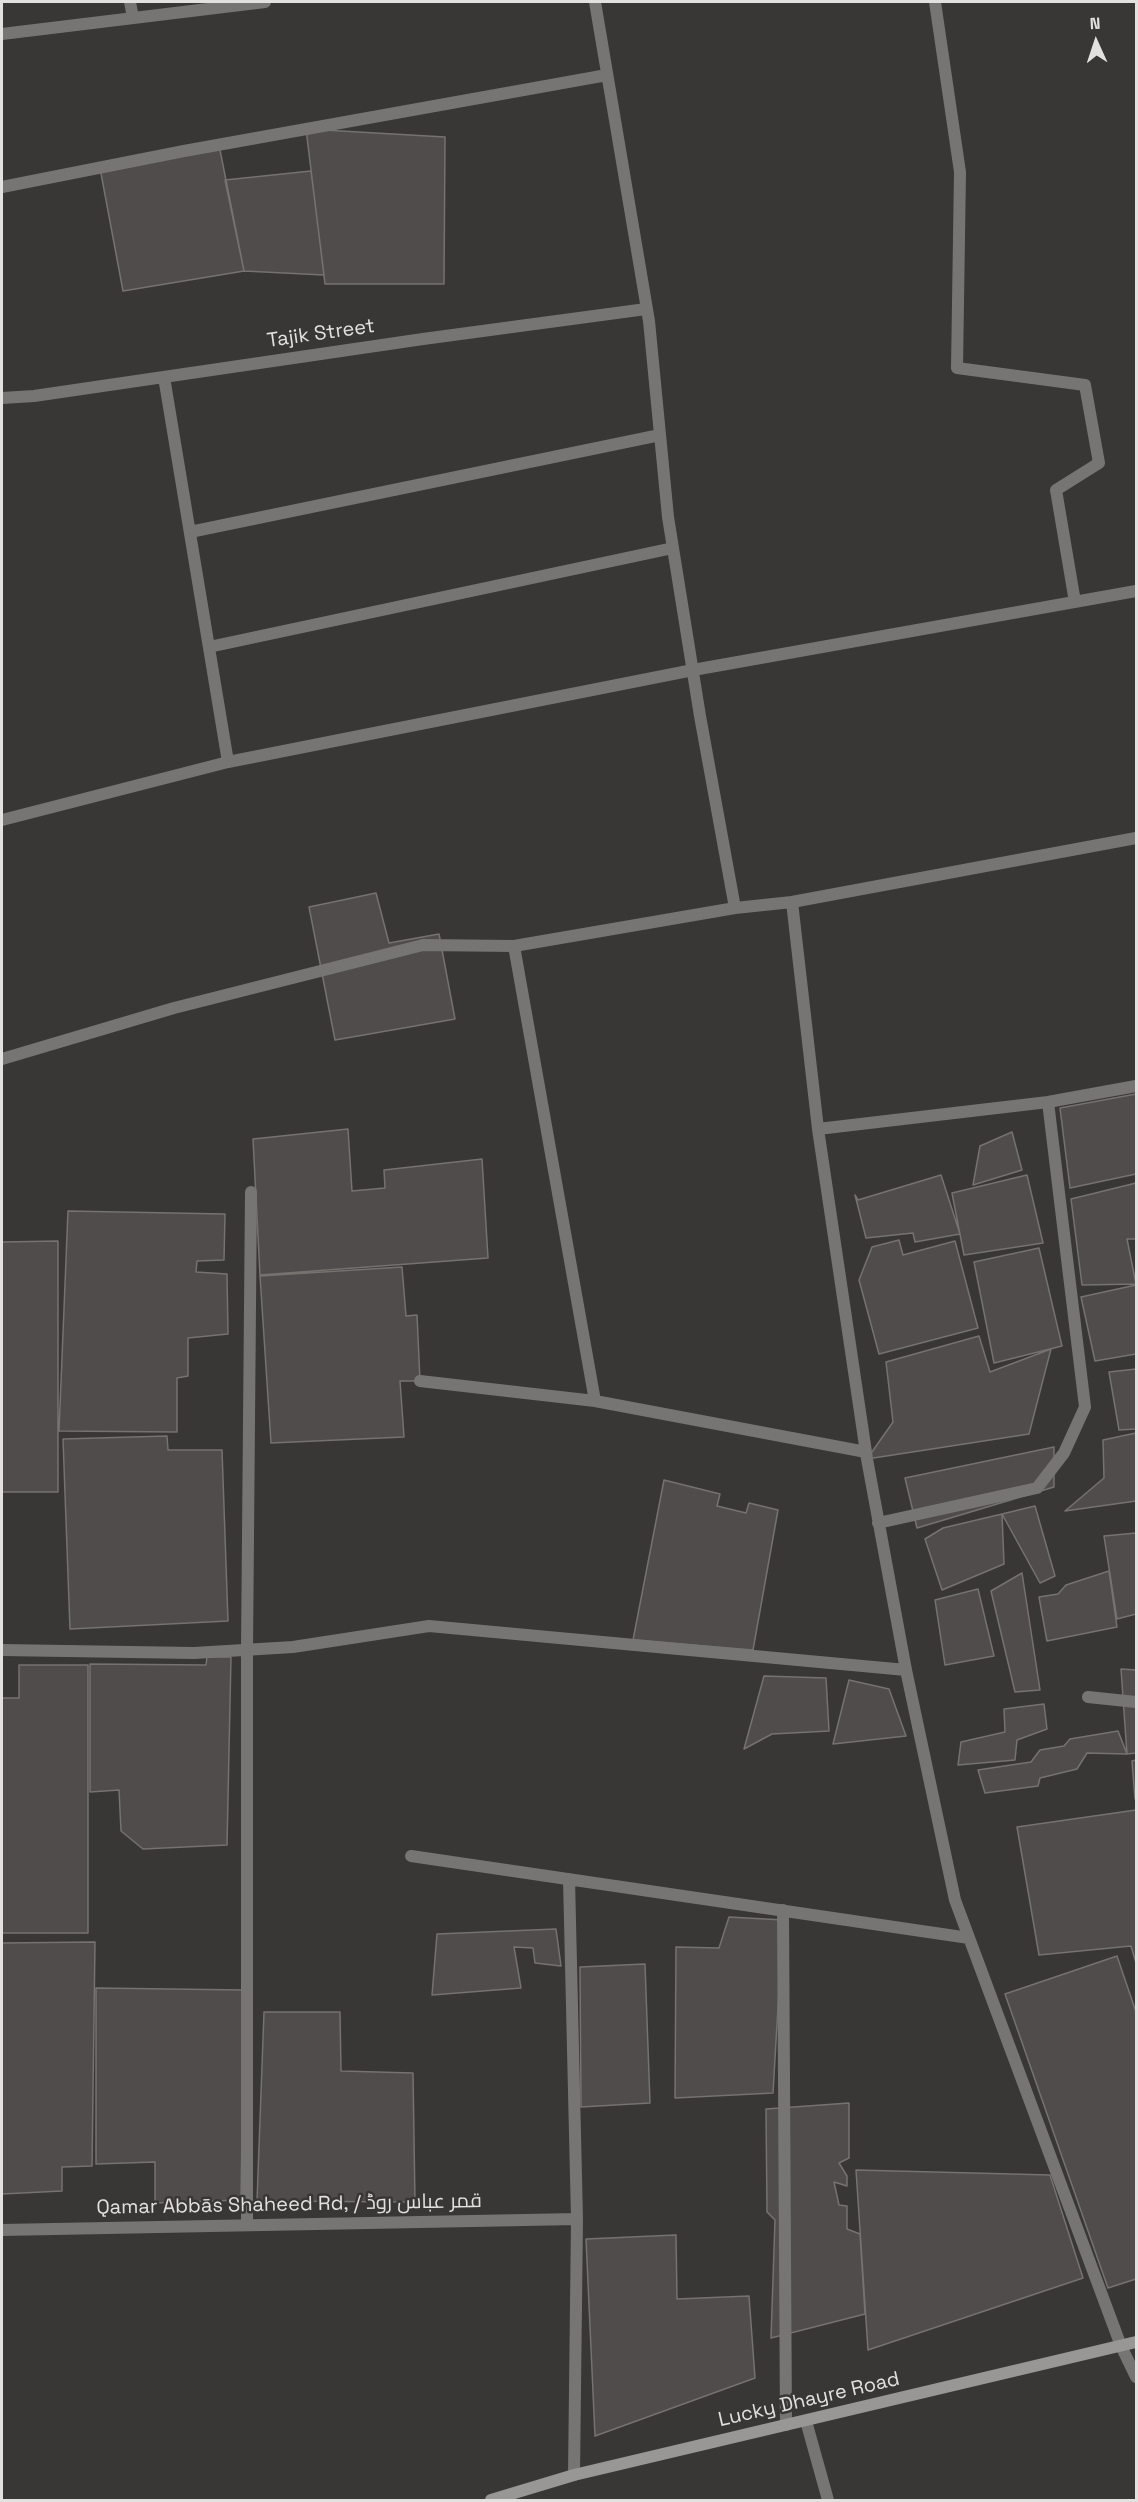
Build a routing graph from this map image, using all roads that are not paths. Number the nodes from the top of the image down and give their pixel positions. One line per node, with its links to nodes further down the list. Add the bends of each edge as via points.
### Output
1 (130, 2): 5 (street)
2 (265, 2): 5 (street)
3 (595, 2): 7 (street)
4 (935, 2): 16 (street, via 960,172 957,368 1085,385 1099,463 1056,490)
5 (133, 18): 6 (street)
6 (2, 34)
7 (607, 75): 8 (street); 9 (street)
8 (2, 187)
9 (646, 309): 10 (street, Tajik Street); 12 (street)
10 (164, 377): 11 (street, Tajik Street); 13 (street)
11 (2, 398)
12 (660, 435): 13 (street); 14 (street)
13 (190, 532): 17 (street)
14 (673, 548): 17 (street); 18 (street)
15 (1137, 591): 16 (street)
16 (1075, 602): 18 (street)
17 (209, 647): 19 (street)
18 (693, 670): 19 (street); 23 (street)
19 (228, 762): 20 (street)
20 (2, 820)
21 (1137, 838): 22 (street)
22 (792, 902): 23 (street); 28 (street)
23 (735, 908): 24 (street)
24 (514, 945): 25 (street, via 423,945 174,1008); 31 (street)
25 (2, 1059)
26 (1137, 1086): 27 (street)
27 (1048, 1102): 28 (street); 33 (street, via 1085,1407 1064,1453 1037,1488)
28 (818, 1129): 32 (street)
29 (251, 1191): 35 (street)
30 (420, 1381): 31 (street)
31 (595, 1401): 32 (street)
32 (866, 1452): 33 (street)
33 (878, 1523): 36 (street)
34 (2, 1650): 35 (street)
35 (247, 1650): 36 (street, via 293,1647 429,1626); 44 (street)
36 (906, 1670): 42 (street, via 955,1900)
37 (1088, 1697): 38 (street)
38 (1137, 1702)
39 (411, 1856): 40 (street)
40 (569, 1879): 41 (street); 43 (street)
41 (783, 1910): 42 (street); 50 (street)
42 (969, 1938): 47 (street)
43 (577, 2219): 44 (street, Qamar Abbās Shaheed Rd, / قمر عباس روڈ); 51 (street)
44 (248, 2225): 45 (street, Qamar Abbās Shaheed Rd, / قمر عباس روڈ)
45 (2, 2230)
46 (1137, 2342): 47 (main road, Lucky Dhayre Road)
47 (1121, 2346): 48 (street); 49 (main road, Lucky Dhayre Road)
48 (1137, 2377)
49 (806, 2421): 50 (main road, Lucky Dhayre Road); 53 (street)
50 (786, 2426): 51 (main road, Lucky Dhayre Road)
51 (574, 2475): 52 (main road, Lucky Dhayre Road)
52 (491, 2500)
53 (828, 2500)

